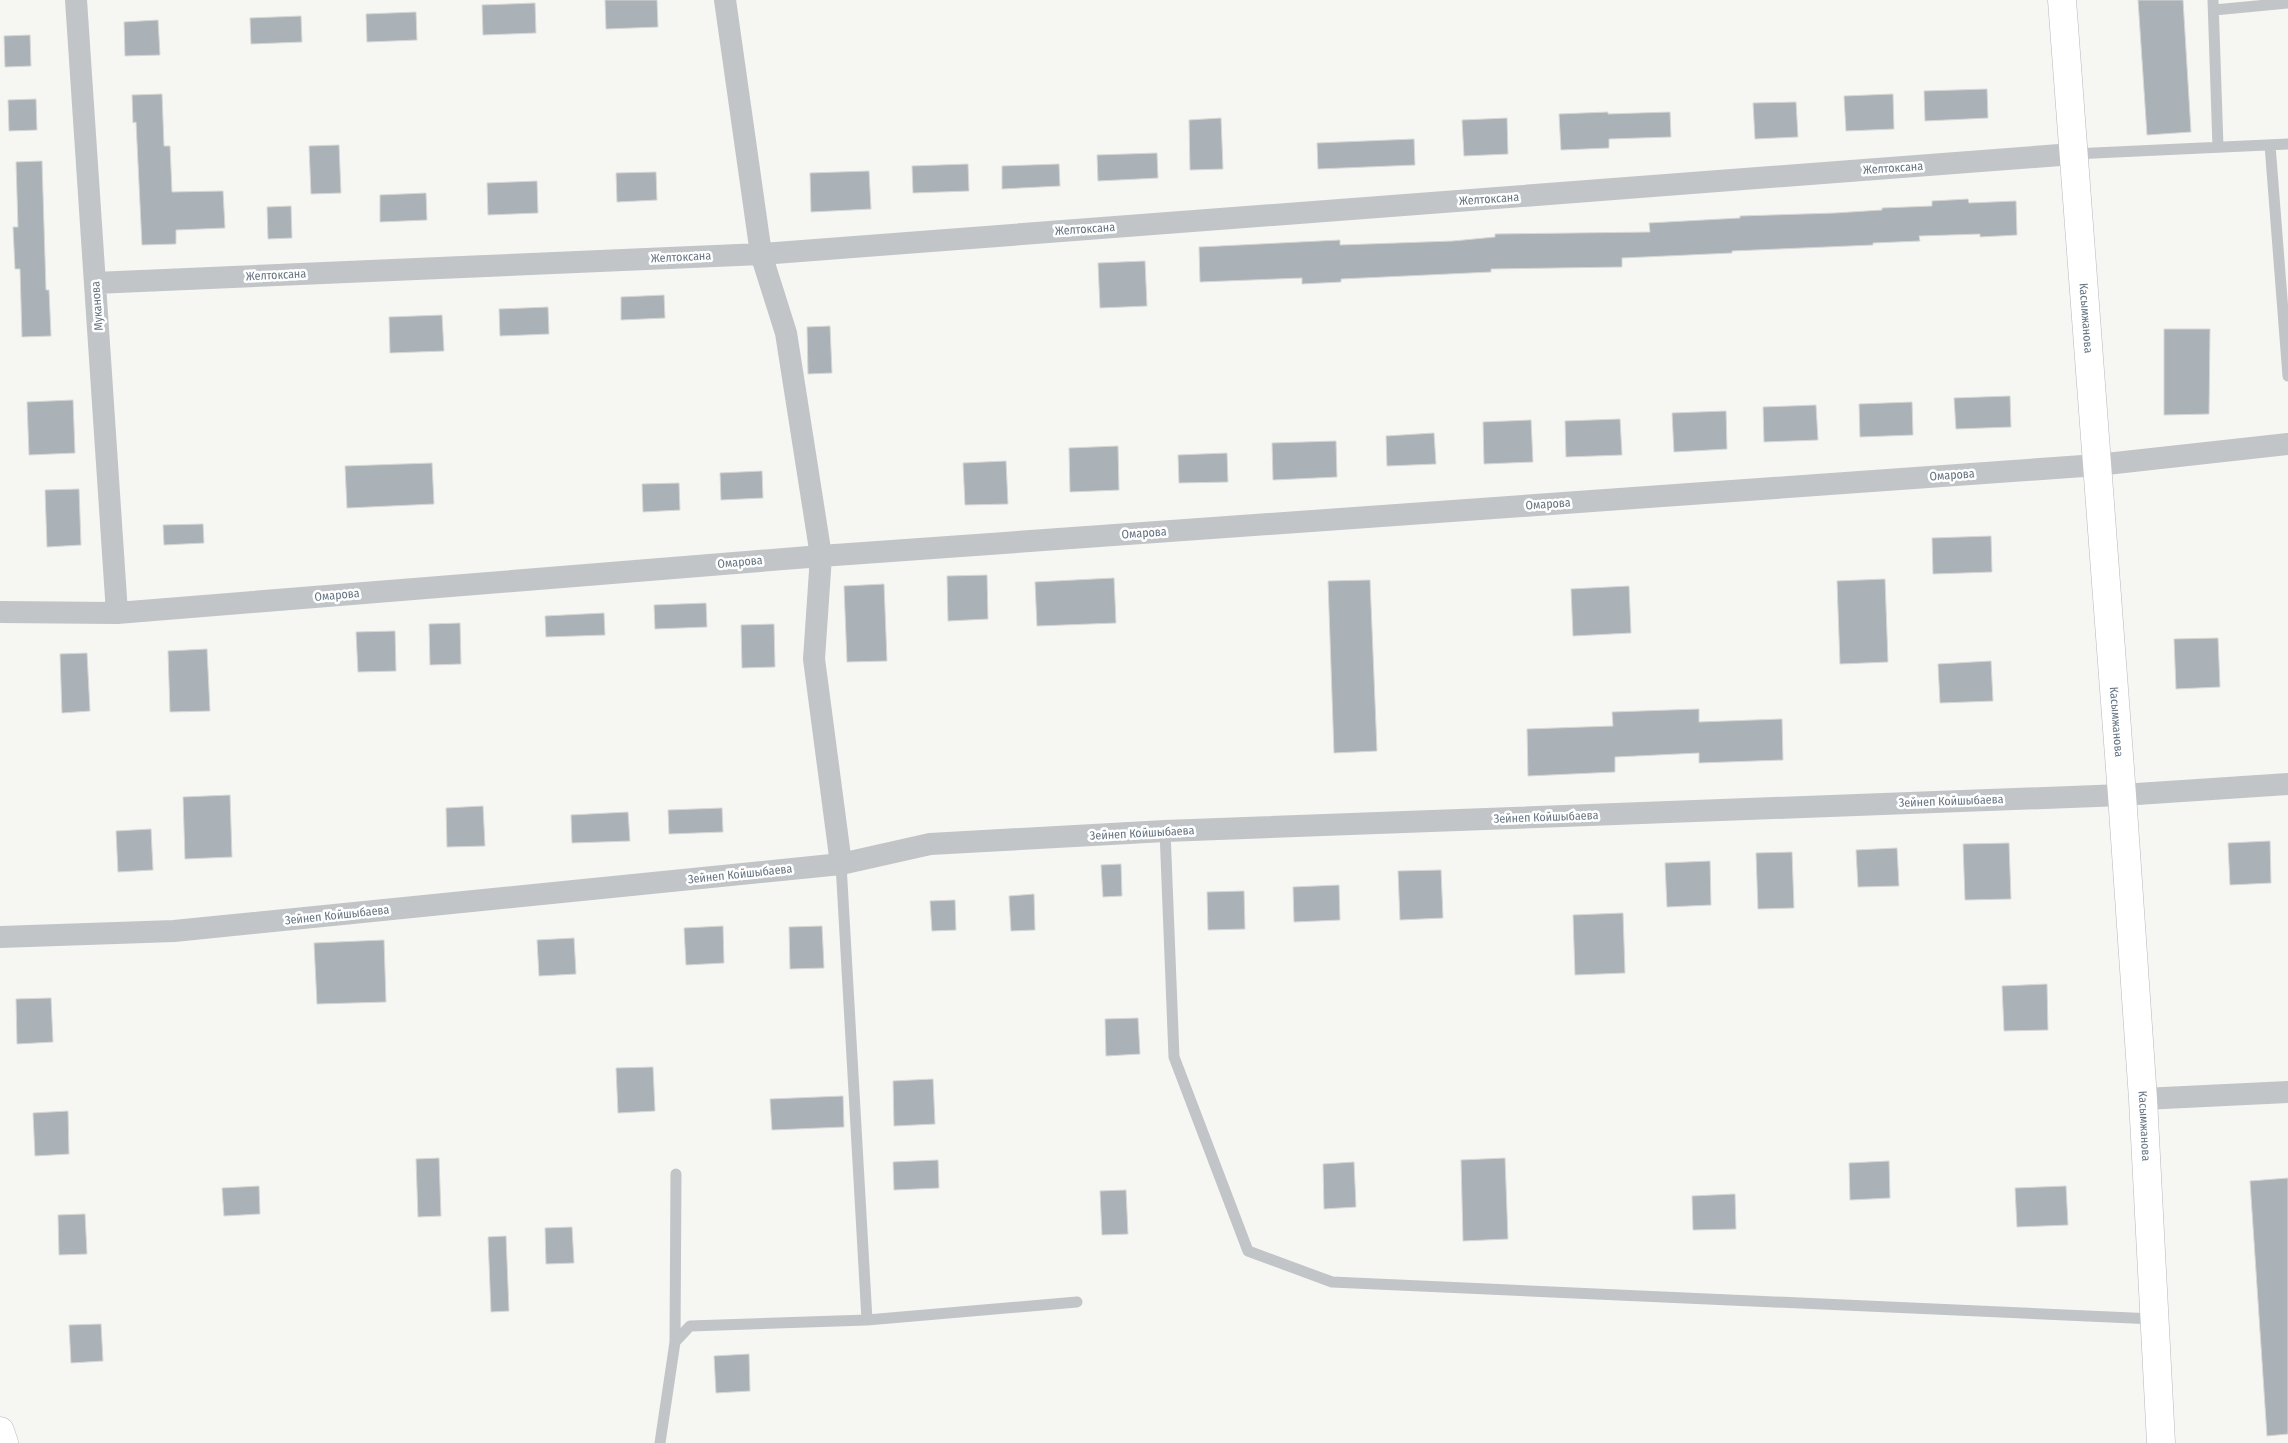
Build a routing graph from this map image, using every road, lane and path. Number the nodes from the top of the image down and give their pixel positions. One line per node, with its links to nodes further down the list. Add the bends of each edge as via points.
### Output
1 (76, 0): 11 (street, Муканова)
2 (725, 0): 10 (street)
3 (2062, 0): 9 (street, Касымжанова)
4 (2288, 3): 5 (lane)
5 (2213, 5): 8 (lane)
6 (2288, 144): 7 (lane)
7 (2270, 145): 8 (lane); 12 (lane)
8 (2218, 147): 9 (lane)
9 (2073, 154): 10 (street, Желтоксана); 14 (street, Касымжанова)
10 (761, 254): 11 (street, Желтоксана); 15 (street, via 786,333)
11 (95, 283): 17 (street, Муканова)
12 (2288, 376)
13 (2288, 444): 14 (street, Омарова)
14 (2097, 465): 15 (street, Омарова); 19 (street, Касымжанова)
15 (821, 556): 17 (street, Омарова); 21 (street, via 814,660)
16 (0, 612): 17 (street, Омарова)
17 (117, 613)
18 (2288, 784): 19 (street, Зейнеп Койшыбаева)
19 (2122, 795): 20 (street, Зейнеп Койшыбаева); 24 (street, Касымжанова)
20 (1165, 831): 21 (street, Зейнеп Койшыбаева, via 930,844); 27 (lane, via 1174,1057 1248,1251 1332,1282)
21 (841, 864): 22 (street, Зейнеп Койшыбаева, via 174,931); 28 (lane)
22 (0, 937)
23 (2288, 1092): 24 (street)
24 (2143, 1099): 27 (street, Касымжанова)
25 (676, 1174): 29 (lane)
26 (1077, 1302): 28 (lane)
27 (2154, 1319): 33 (street, Касымжанова)
28 (867, 1320): 29 (lane, via 690,1326)
29 (675, 1342): 32 (lane)
30 (0, 1432): 31 (street)
31 (4, 1443)
32 (660, 1443)
33 (2161, 1443)

